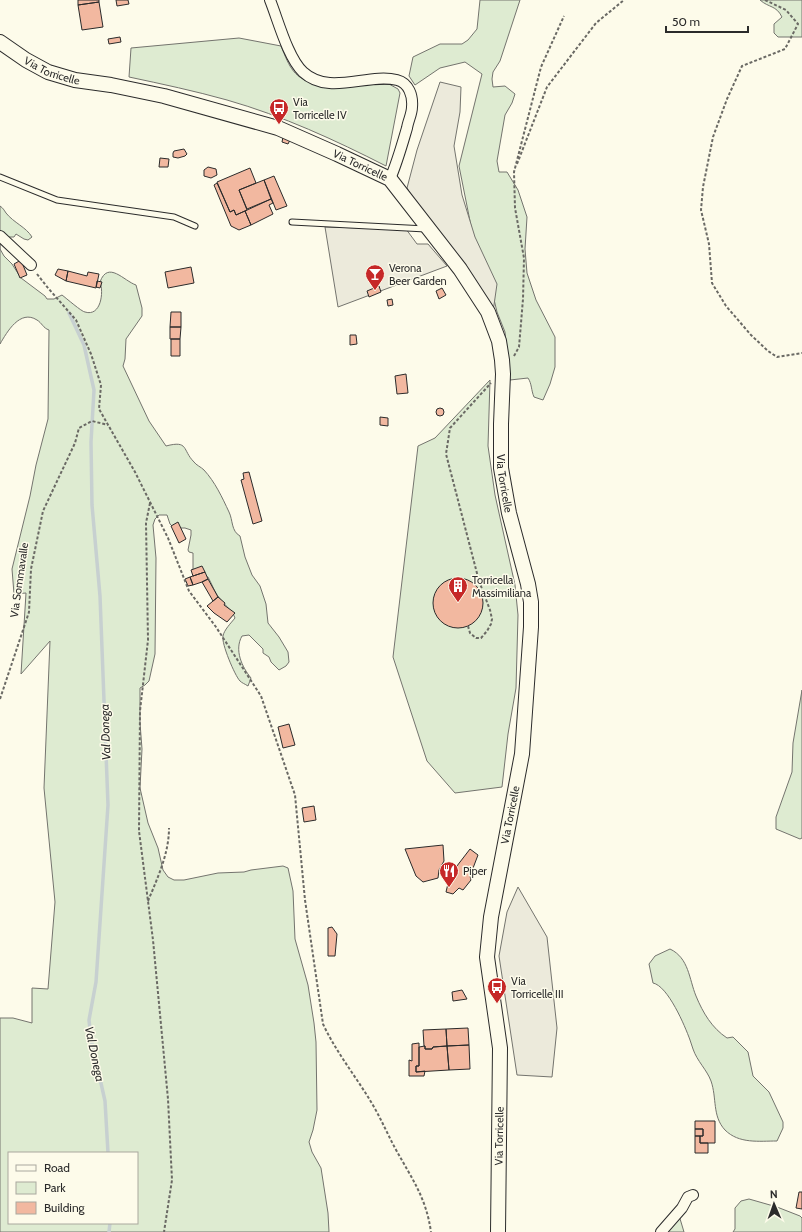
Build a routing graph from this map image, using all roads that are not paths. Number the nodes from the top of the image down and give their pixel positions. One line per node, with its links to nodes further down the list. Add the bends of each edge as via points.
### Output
1 (270, 0): 4 (street, via 288,49 302,71 311,78 322,82 346,83 398,80 405,84 411,93 412,108)
2 (0, 42): 4 (street, Via Torricelle, via 48,72 75,80 164,96 278,128)
3 (0, 177): 6 (lane, via 57,200 174,217)
4 (390, 180): 7 (street, Via Torricelle)
5 (292, 222): 7 (lane)
6 (195, 226)
7 (428, 229): 11 (street, Via Torricelle, via 488,312 499,341 503,374 501,468 509,513 531,602 532,627 522,754 491,917 487,957 500,1048)
8 (0, 236): 9 (street)
9 (31, 264)
10 (693, 1195): 12 (street, via 688,1197)
11 (498, 1232)
12 (661, 1232)

